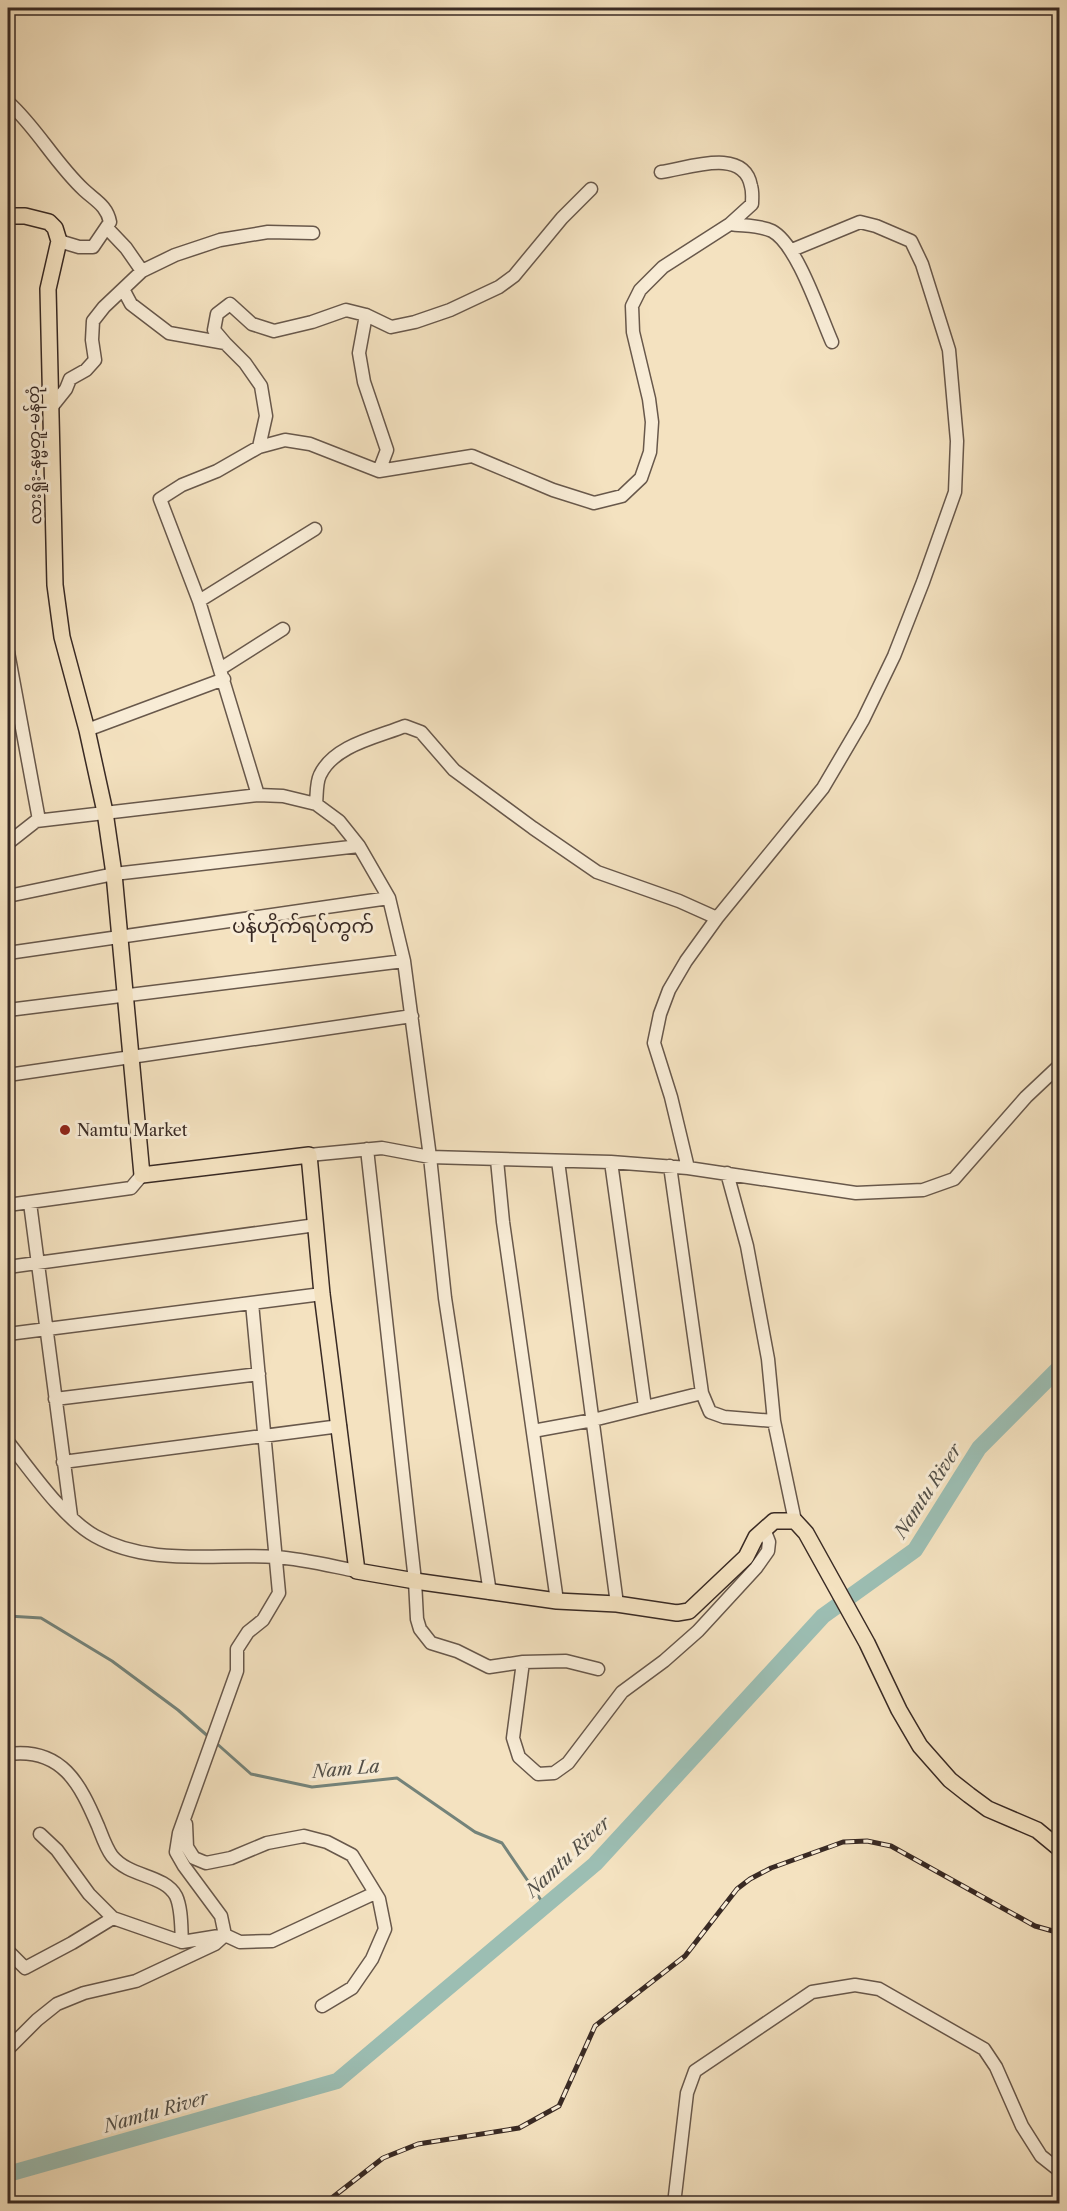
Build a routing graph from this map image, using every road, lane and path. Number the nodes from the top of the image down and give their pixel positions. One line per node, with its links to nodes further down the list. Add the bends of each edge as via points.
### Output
1 (8, 102): 6 (street, via 64,169 108,210)
2 (660, 172): 5 (street, via 702,164 731,163 742,168 752,184 752,204)
3 (591, 189): 12 (street, via 514,276 499,287 415,322 391,327)
4 (8, 216): 8 (main road, via 49,222)
5 (730, 224): 9 (street, via 775,232); 17 (street, via 663,267 640,290 632,306 633,332 652,422 650,452 641,478 622,496 594,503 472,456)
6 (107, 228): 8 (street, via 93,247); 10 (street)
7 (313, 233): 10 (street, via 268,232 220,240 175,255)
8 (59, 241): 15 (main road, လားရှိုး-နမ္မတူ-မန်တုံ, via 48,289)
9 (792, 250): 13 (street); 33 (street, via 860,222 911,241 949,350 957,441 956,492 894,656 863,720 823,788)
10 (142, 272): 11 (street)
11 (123, 289): 14 (street, via 131,304 169,333); 15 (street, via 93,321 95,360 70,380)
12 (366, 315): 14 (street, via 346,310 274,331 252,324 230,304 217,314 214,330); 17 (street, via 359,353 364,382 387,450)
13 (832, 342)
14 (225, 343): 16 (street, via 261,386 266,416)
15 (50, 409): 23 (main road, လားရှိုး-နမ္မတူ-မန်တုံ, via 56,585 62,637)
16 (259, 447): 17 (street, via 285,440 310,444); 19 (street, via 160,499)
17 (379, 471)
18 (315, 529): 19 (street)
19 (199, 601): 22 (street)
20 (283, 629): 22 (street)
21 (8, 652): 27 (street)
22 (222, 674): 23 (street); 24 (street)
23 (87, 730): 26 (main road, လားရှိုး-နမ္မတူ-မန်တုံ)
24 (258, 795): 25 (street); 26 (street)
25 (316, 804): 29 (street, via 339,821); 33 (street, via 319,776 329,762 345,750 405,726 421,732 454,770 597,872)
26 (105, 812): 27 (street); 30 (main road, လားရှိုး-နမ္မတူ-မန်တုံ)
27 (39, 820): 28 (street)
28 (8, 843)
29 (359, 846): 30 (street); 32 (street)
30 (114, 874): 31 (street); 34 (main road, လားရှိုး-နမ္မတူ-မန်တုံ)
31 (8, 896)
32 (388, 898): 34 (street); 36 (street)
33 (717, 918): 50 (street, via 669,990 654,1043)
34 (119, 937): 35 (street); 37 (main road, လားရှိုး-နမ္မတူ-မန်တုံ)
35 (8, 953)
36 (404, 961): 37 (street); 39 (street)
37 (126, 996): 38 (street); 40 (main road, လားရှိုး-နမ္မတူ-မန်တုံ)
38 (8, 1010)
39 (412, 1016): 40 (street); 45 (street)
40 (132, 1057): 42 (street); 52 (main road, လားရှိုး-နမ္မတူ-မန်တုံ)
41 (1059, 1065): 51 (street, via 954,1179 923,1190 856,1193)
42 (8, 1075)
43 (367, 1149): 44 (street); 45 (street); 78 (street)
44 (309, 1155): 52 (main road); 55 (main road)
45 (430, 1157): 46 (street); 79 (street, via 445,1298)
46 (497, 1160): 47 (street); 69 (street)
47 (558, 1161): 48 (street); 66 (street)
48 (611, 1162): 49 (street); 65 (street)
49 (670, 1166): 50 (street); 63 (street)
50 (688, 1167): 51 (street)
51 (727, 1173): 67 (street, via 747,1246 768,1359)
52 (142, 1174): 53 (street, via 131,1188)
53 (30, 1203): 54 (street); 56 (street)
54 (8, 1205)
55 (316, 1226): 56 (street); 58 (main road)
56 (38, 1263): 57 (street); 60 (street)
57 (8, 1267)
58 (322, 1294): 59 (street); 68 (main road)
59 (252, 1303): 60 (street); 62 (street)
60 (46, 1329): 61 (street); 64 (street)
61 (8, 1334)
62 (259, 1374): 64 (street); 70 (street)
63 (702, 1393): 65 (street); 67 (street, via 710,1412 724,1417)
64 (55, 1398): 72 (street)
65 (645, 1407): 66 (street)
66 (593, 1420): 69 (street); 81 (street)
67 (774, 1421): 74 (street)
68 (340, 1426): 70 (street); 77 (main road)
69 (533, 1431): 80 (street)
70 (265, 1436): 72 (street); 76 (street)
71 (8, 1442): 73 (street)
72 (63, 1462): 73 (street)
73 (71, 1516): 76 (street, via 93,1535 118,1548 192,1557)
74 (795, 1521): 75 (main road, via 774,1521); 87 (main road, via 806,1533 920,1746 950,1780 988,1809 1037,1830)
75 (764, 1529): 81 (main road, via 746,1557 689,1611 677,1613); 82 (street, via 768,1551 756,1568 698,1631 622,1692 568,1763 554,1773 538,1774 519,1757 513,1738)
76 (276, 1557): 77 (street); 85 (street, via 279,1593 263,1620 248,1632 237,1649 237,1671)
77 (357, 1571): 78 (main road)
78 (415, 1581): 79 (main road); 82 (street, via 417,1619 431,1642 489,1667)
79 (490, 1593): 80 (main road)
80 (557, 1601): 81 (main road)
81 (617, 1604)
82 (523, 1662): 83 (street, via 566,1662)
83 (598, 1670)
84 (8, 1754): 91 (street, via 46,1758 63,1766 83,1792 110,1854 126,1869 169,1887 177,1898)
85 (185, 1816): 88 (street, via 187,1847 194,1858 206,1863 231,1858 267,1843 304,1836 327,1842 352,1856); 90 (street, via 176,1852 221,1916)
86 (40, 1834): 89 (street)
87 (1059, 1849)
88 (375, 1893): 90 (street, via 272,1941 240,1942); 93 (street, via 385,1929 372,1959 352,1988)
89 (113, 1918): 91 (street); 92 (street, via 25,1968)
90 (225, 1935): 91 (street); 94 (street, via 215,1944 136,1981 84,1993 57,2004)
91 (182, 1942)
92 (8, 1951)
93 (322, 2006)
94 (8, 2049)
95 (1059, 2171): 96 (street, via 1041,2156 1022,2126 984,2049 879,1989 855,1985 812,1992 695,2070 687,2092)
96 (674, 2204)

